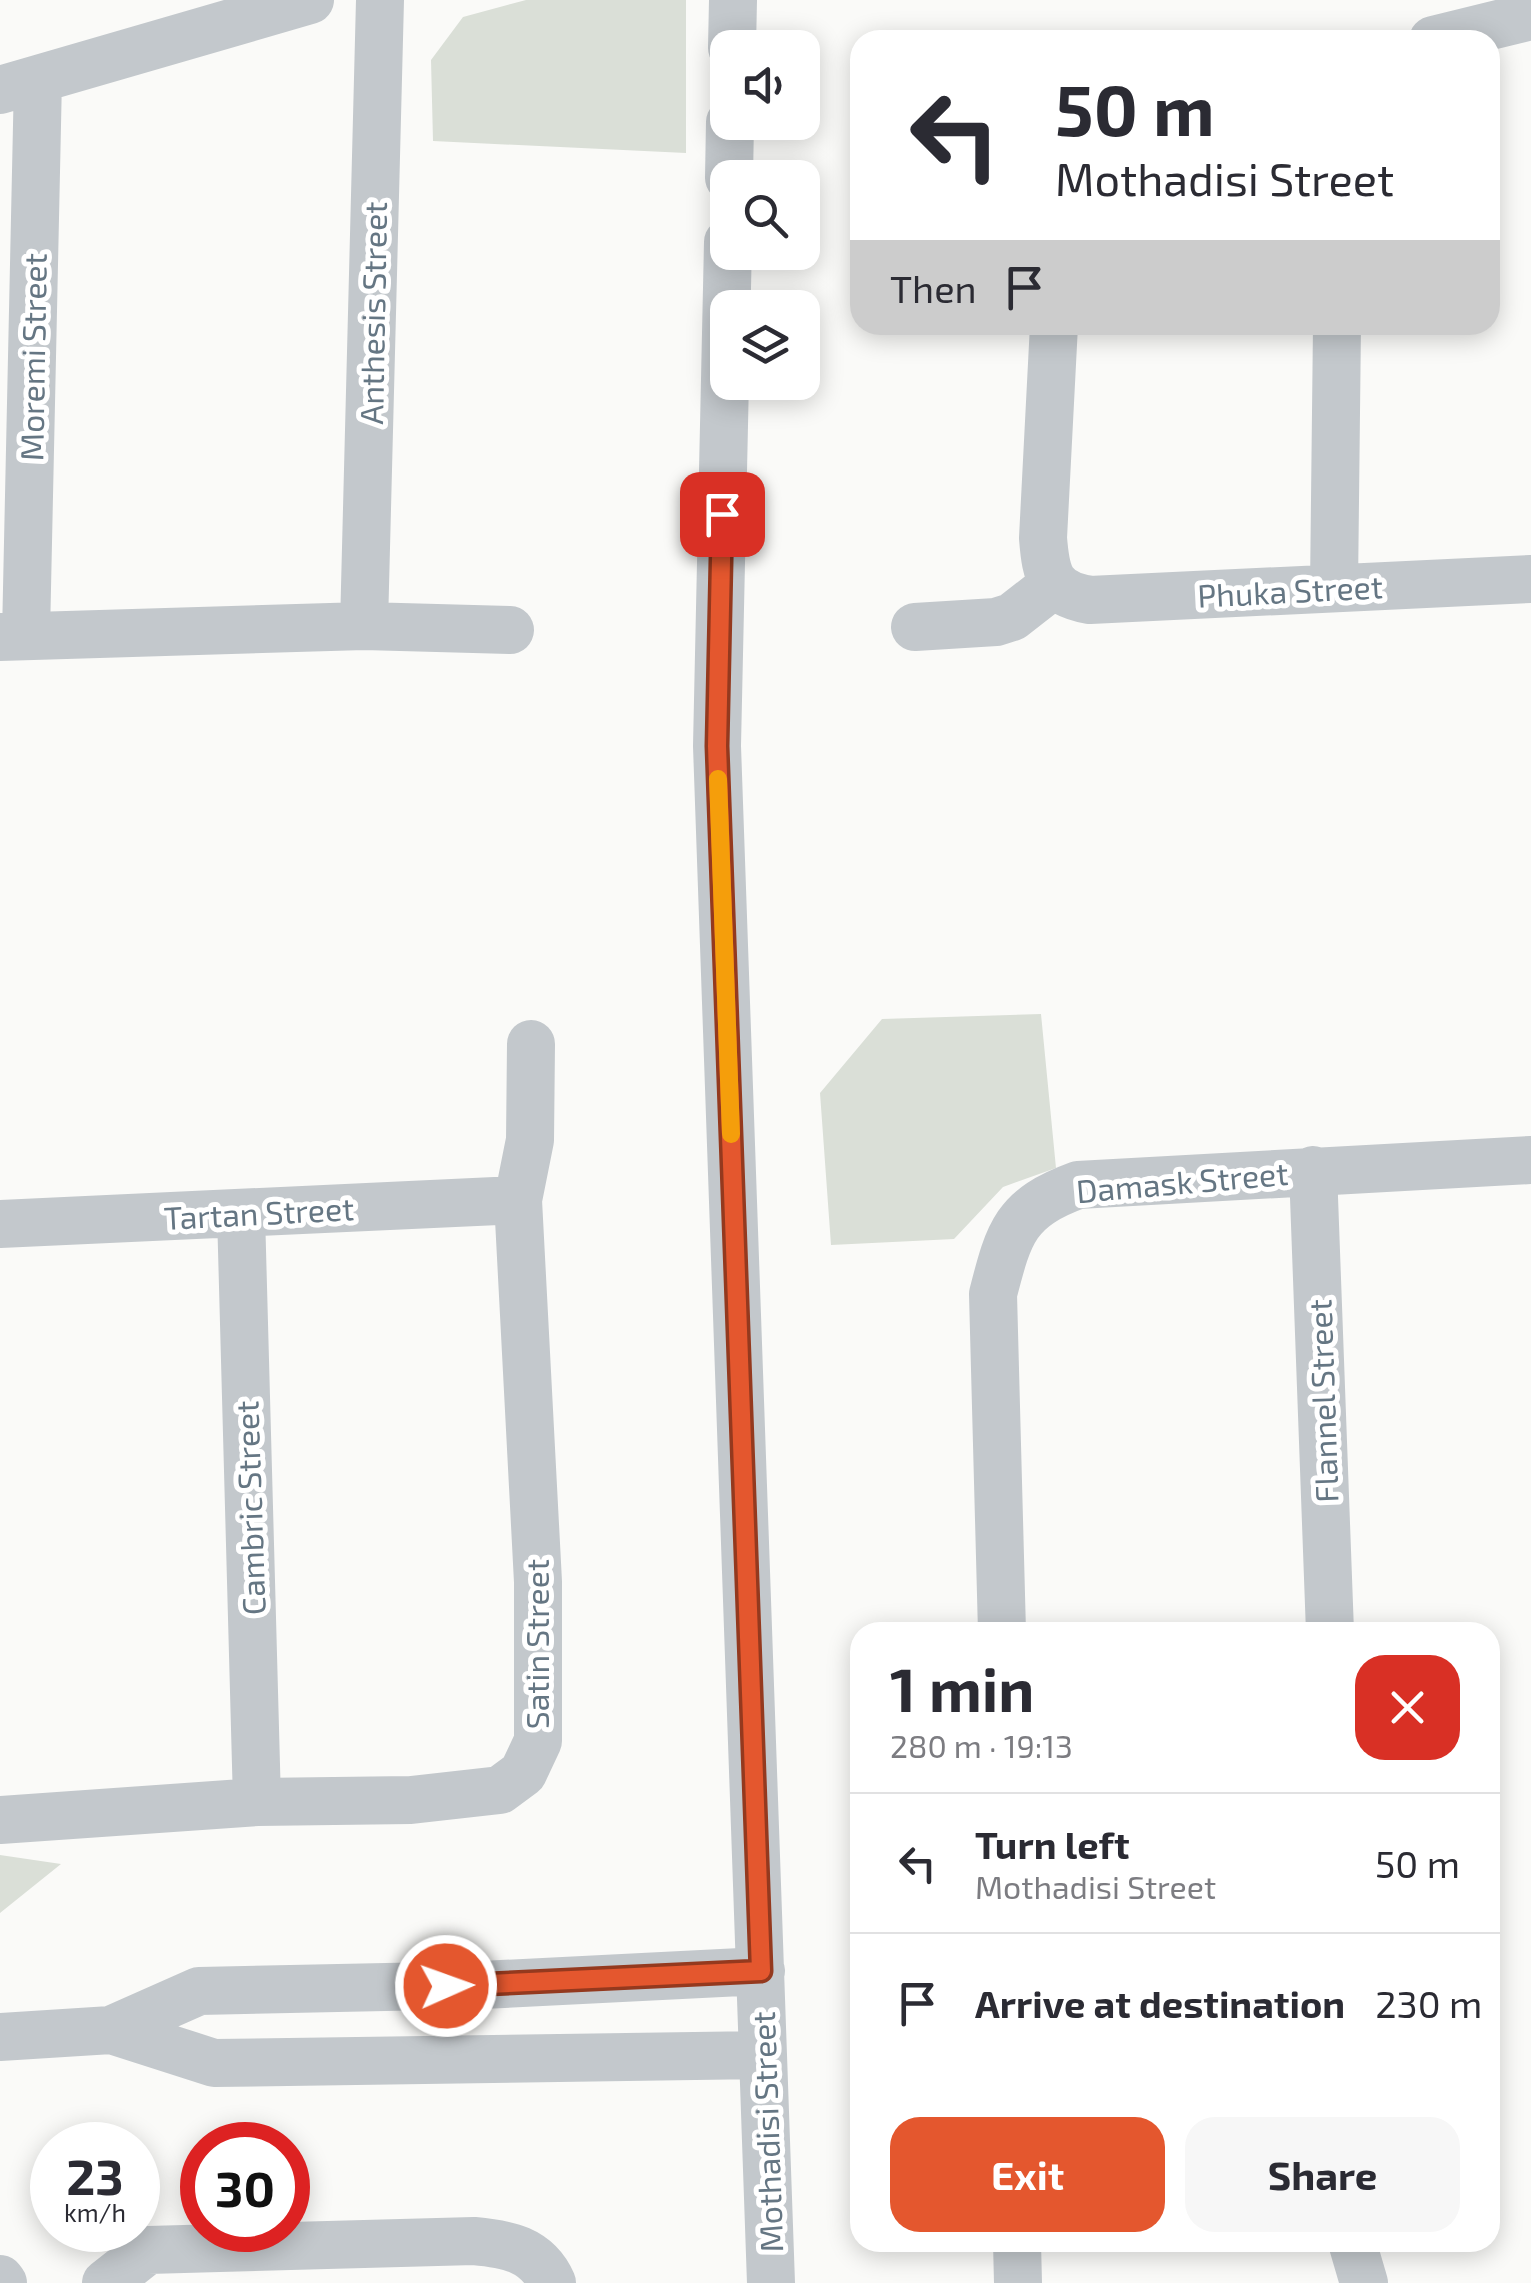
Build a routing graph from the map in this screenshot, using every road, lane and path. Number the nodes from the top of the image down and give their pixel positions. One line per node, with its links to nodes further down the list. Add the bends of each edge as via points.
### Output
1 (310, 0): 7 (street)
2 (380, 0): 14 (street, Anthesis Street)
3 (733, 0): 5 (street)
4 (1531, 16): 6 (street)
5 (732, 30)
6 (1474, 30)
7 (19, 85): 17 (street, Moremi Street)
8 (727, 270): 28 (street, Mothadisi Street, via 717,746)
9 (1053, 335): 12 (street, via 1042,538)
10 (1337, 335): 13 (street)
11 (1531, 579): 13 (street, Phuka Street)
12 (1053, 584): 13 (street, Phuka Street, via 1090,600); 15 (street, via 1012,617)
13 (1334, 588)
14 (364, 626): 16 (street); 17 (street)
15 (916, 627)
16 (510, 630)
17 (13, 636)
18 (531, 1044): 21 (street, Satin Street, via 530,1140)
19 (1531, 1160): 20 (street, Damask Street)
20 (1314, 1170): 24 (street, Damask Street, via 1078,1185 1044,1197 1022,1218 1005,1247 993,1294); 25 (street, Flannel Street)
21 (518, 1200): 22 (street, Tartan Street); 26 (street, Satin Street, via 538,1582 538,1741 523,1772 500,1790 411,1800)
22 (241, 1213): 23 (street, Tartan Street); 26 (street, Cambric Street)
23 (0, 1224)
24 (1002, 1622)
25 (1330, 1622)
26 (256, 1802): 27 (street, Satin Street)
27 (0, 1820)
28 (761, 1971): 29 (street, via 199,1992); 31 (street, Mothadisi Street)
29 (111, 2030): 30 (street); 31 (street, via 214,2063)
30 (0, 2037)
31 (763, 2055): 36 (street, Mothadisi Street)
32 (1017, 2252): 37 (street)
33 (1355, 2252): 38 (street)
34 (106, 2283): 35 (street, via 148,2250 474,2241 514,2244 546,2268)
35 (552, 2283)
36 (772, 2283)
37 (1018, 2283)
38 (1364, 2283)

